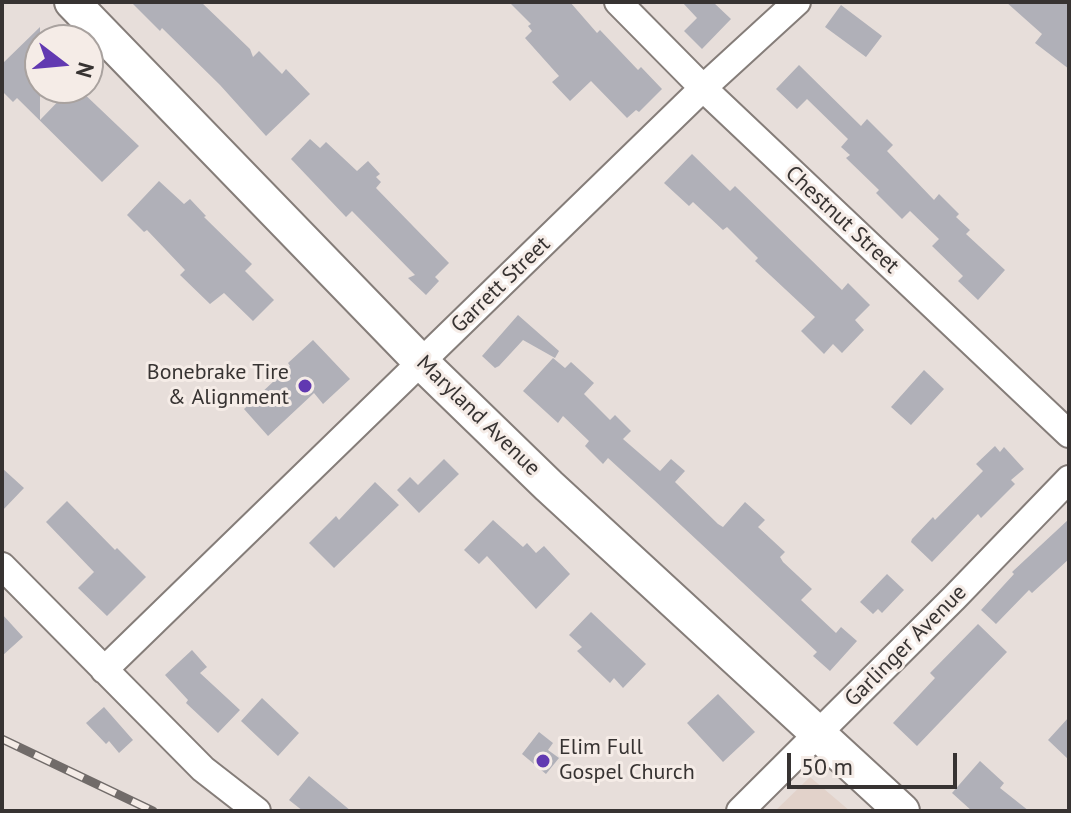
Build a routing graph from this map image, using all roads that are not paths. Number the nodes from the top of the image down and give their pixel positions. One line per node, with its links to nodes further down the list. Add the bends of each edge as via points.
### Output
1 (72, 2): 5 (street, Maryland Avenue)
2 (618, 2): 4 (street, Chestnut Street)
3 (797, 2): 4 (street, Garrett Street)
4 (703, 88): 5 (street, Garrett Street); 6 (street, Chestnut Street)
5 (421, 362): 9 (street, Garrett Street); 10 (street, Maryland Avenue)
6 (1069, 434)
7 (1069, 479): 10 (street, Garlinger Avenue)
8 (2, 566): 9 (street)
9 (104, 670): 11 (street, via 203,769)
10 (818, 734): 12 (street, Garlinger Avenue); 13 (street, Maryland Avenue)
11 (257, 811)
12 (740, 811)
13 (902, 811)

